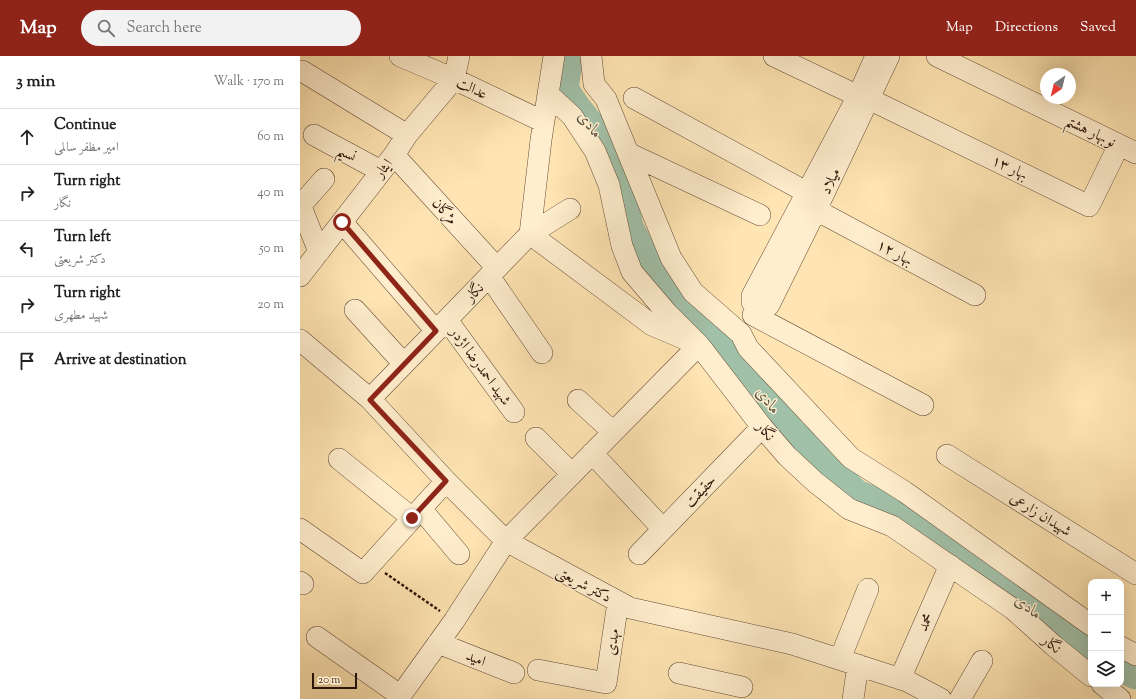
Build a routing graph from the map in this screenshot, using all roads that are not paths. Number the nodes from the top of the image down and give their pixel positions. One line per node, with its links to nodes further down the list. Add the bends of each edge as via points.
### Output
1 (400, 56): 10 (street, عدالت)
2 (459, 56): 10 (street, ایثار)
3 (554, 56): 11 (street)
4 (591, 56): 18 (street, via 594,84 606,99)
5 (774, 56): 12 (street)
6 (876, 56): 12 (street, میلاد)
7 (889, 56): 12 (street, میلاد)
8 (937, 56): 17 (street, نوبهار هشتم)
9 (302, 71): 16 (street)
10 (454, 79): 14 (street, عدالت); 16 (street, ایثار)
11 (548, 94): 14 (street); 37 (street, نگار, via 572,116 595,151 609,185 622,246 632,272 666,314)
12 (863, 97): 17 (street, بهار ۱۳, via 1089,206); 22 (street, میلاد)
13 (634, 98): 22 (street, میلاد)
14 (544, 122): 27 (street)
15 (314, 135): 20 (street, نسیم)
16 (407, 135): 19 (street, ایثار)
17 (1128, 149)
18 (628, 153): 25 (street); 35 (street, via 671,258 693,292)
19 (394, 154): 20 (street, ایثار); 29 (street, مژگان)
20 (381, 171): 26 (street, ایثار)
21 (324, 179): 23 (street)
22 (816, 192): 31 (street, بهار ۱۲); 32 (street, میلاد)
23 (300, 205): 28 (street)
24 (570, 209): 27 (street, نگار)
25 (760, 216)
26 (342, 222): 28 (street, ایثار); 34 (street, شهید احمدرضا اژدر)
27 (530, 234): 29 (street, نگار); 37 (street, via 652,325)
28 (319, 252): 30 (street, ایثار)
29 (493, 272): 34 (street, نگار); 38 (street, مژگان)
30 (300, 276)
31 (975, 295)
32 (758, 306): 35 (street, میلاد); 42 (street)
33 (355, 310): 39 (street)
34 (442, 325): 39 (street, نگار); 43 (street, شهید احمدرضا اژدر)
35 (741, 334): 62 (street, via 748,348 851,458 905,492)
36 (300, 340): 40 (street, دکتر شریعتی)
37 (699, 345): 44 (street, نگار); 45 (street)
38 (542, 353)
39 (404, 364): 40 (street, نگار)
40 (370, 400): 51 (street, دکتر شریعتی)
41 (578, 400): 45 (street)
42 (923, 405)
43 (514, 412)
44 (762, 427): 54 (street, حقیقت); 58 (street, نگار, via 787,456 849,509 892,526)
45 (613, 432): 47 (street)
46 (536, 438): 50 (street)
47 (592, 453): 50 (street); 54 (street)
48 (946, 455): 59 (street, شهیدان زارعی)
49 (339, 460): 52 (street)
50 (572, 474): 55 (street)
51 (446, 481): 52 (street); 55 (street, دکتر شریعتی)
52 (416, 514): 53 (street, via 363,573); 56 (street)
53 (300, 529)
54 (663, 529): 57 (street, حقیقت)
55 (506, 541): 61 (street, دکتر شریعتی); 64 (street)
56 (459, 554)
57 (639, 554)
58 (950, 565): 72 (street, نگار, via 1013,609); 73 (street, محمد)
59 (1136, 574)
60 (868, 589): 68 (street)
61 (618, 602): 68 (street, دکتر شریعتی, via 630,608 792,644); 69 (street, مهدی, via 606,683)
62 (1088, 623)
63 (317, 637): 76 (street)
64 (438, 643): 70 (street, امید); 76 (street)
65 (1124, 649): 66 (street)
66 (1136, 655)
67 (982, 661): 79 (street)
68 (849, 662): 73 (street, دکتر شریعتی); 77 (street)
69 (538, 670)
70 (514, 673)
71 (679, 673): 75 (street)
72 (1088, 674)
73 (900, 679): 78 (street, دکتر شریعتی)
74 (1106, 687): 80 (street)
75 (736, 690)
76 (400, 698)
77 (853, 699)
78 (941, 699)
79 (960, 699)
80 (1120, 699)

